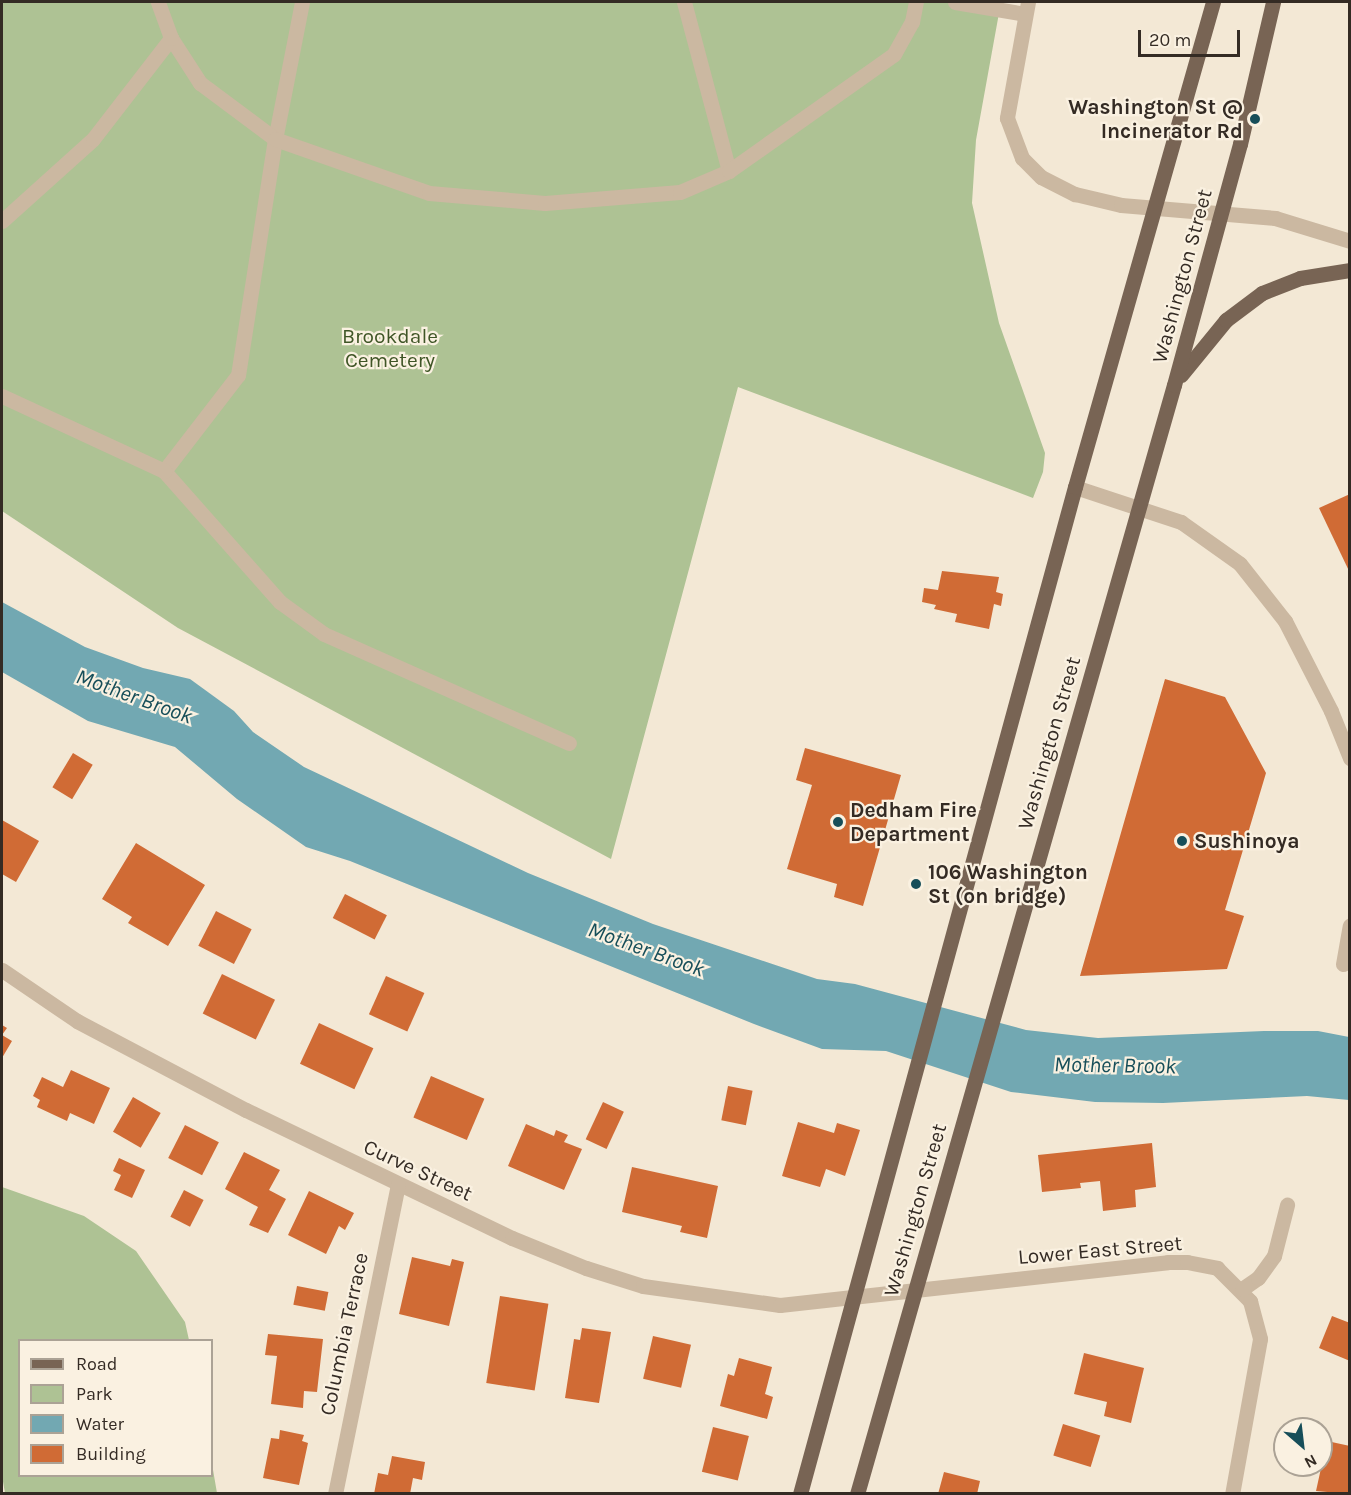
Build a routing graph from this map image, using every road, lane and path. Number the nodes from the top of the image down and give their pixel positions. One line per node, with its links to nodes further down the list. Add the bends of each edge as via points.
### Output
1 (158, 2): 9 (street)
2 (302, 2): 10 (street)
3 (684, 2): 11 (street)
4 (916, 2): 11 (street, via 912,22 894,54)
5 (955, 2): 8 (street)
6 (1213, 2): 12 (main road, Washington Street)
7 (1273, 2): 13 (main road, Washington Street)
8 (1026, 8): 12 (street, via 1007,110 1010,132 1022,158 1041,177 1075,194 1121,206)
9 (171, 38): 10 (street, via 200,83); 14 (street, via 93,139)
10 (274, 139): 11 (street, via 429,194 545,203 680,192); 19 (street, via 238,375)
11 (729, 171)
12 (1156, 209): 13 (street); 20 (main road, Washington Street)
13 (1222, 212): 15 (street, via 1275,218); 17 (main road, Washington Street)
14 (2, 221)
15 (1350, 241)
16 (1350, 270): 17 (main road, via 1300,278 1262,293 1226,320)
17 (1174, 385): 21 (main road, Washington Street)
18 (2, 396): 19 (street)
19 (164, 471): 22 (street, via 280,602 324,634)
20 (1075, 487): 21 (street); 31 (main road, Washington Street)
21 (1139, 505): 23 (street, via 1200,534 1257,581 1308,664); 30 (main road, Washington Street)
22 (569, 743)
23 (1350, 758)
24 (1350, 926): 25 (street)
25 (1343, 964)
26 (2, 970): 27 (street, Curve Street, via 108,1039)
27 (398, 1184): 31 (street, Curve Street, via 549,1253 644,1286 758,1304); 32 (street, Columbia Terrace)
28 (1287, 1205): 29 (street, via 1274,1256 1258,1278)
29 (1242, 1289): 30 (street, Lower East Street, via 1217,1269 1186,1262); 35 (street, Lower East Street, via 1256,1314 1261,1345)
30 (913, 1291): 31 (street, Lower East Street); 34 (main road, Washington Street)
31 (851, 1298): 33 (main road, Washington Street)
32 (335, 1494)
33 (800, 1494)
34 (857, 1494)
35 (1232, 1494)

